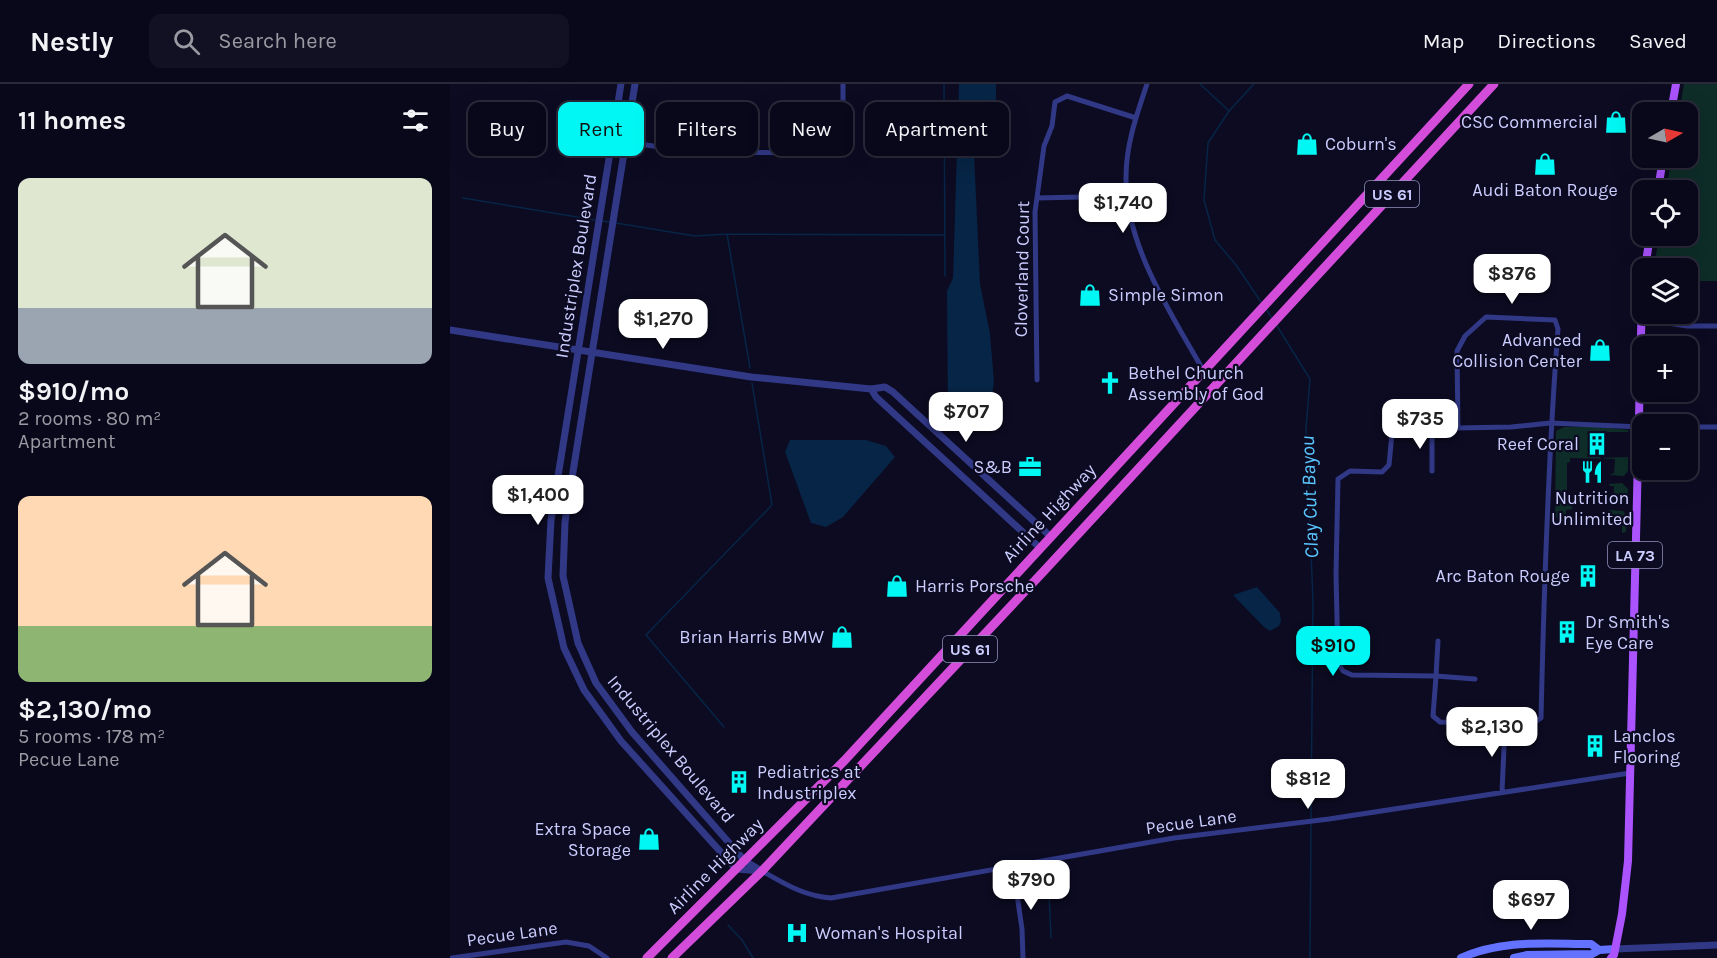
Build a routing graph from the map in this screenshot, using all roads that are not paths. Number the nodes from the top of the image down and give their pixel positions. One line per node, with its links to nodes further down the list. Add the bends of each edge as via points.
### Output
1 (621, 84): 8 (street, Industriplex Boulevard)
2 (635, 84): 9 (street, Industriplex Boulevard)
3 (843, 84): 14 (street, via 843,138 836,150 694,152)
4 (1147, 84): 12 (street)
5 (1469, 84): 11 (highway, Airline Highway / US 61)
6 (1494, 84): 13 (highway, Airline Highway / US 61)
7 (1676, 84): 10 (main road)
8 (618, 102)
9 (632, 102)
10 (1673, 102)
11 (1448, 106): 13 (highway); 19 (highway, Airline Highway / US 61)
12 (1136, 118): 17 (street, via 1127,162); 18 (street, Cloverland Court, via 1067,96 1055,102)
13 (1461, 120): 20 (highway, Airline Highway / US 61)
14 (644, 145)
15 (609, 156): 25 (street, Industriplex Boulevard)
16 (623, 156): 26 (street, Industriplex Boulevard)
17 (1127, 196): 18 (street); 27 (street, via 1139,247)
18 (1037, 198): 28 (street, Cloverland Court)
19 (1360, 201): 20 (highway); 27 (highway, Airline Highway / US 61)
20 (1373, 214): 29 (highway, Airline Highway / US 61)
21 (1641, 324): 33 (main road, LA 73)
22 (1674, 324): 23 (street)
23 (1717, 326)
24 (450, 330): 25 (street)
25 (578, 349): 26 (street); 62 (street, Industriplex Boulevard, via 551,520 548,578 564,648 584,690 621,741)
26 (592, 351): 30 (street, via 751,377); 60 (street, Industriplex Boulevard, via 565,522 563,576 578,643 596,683 632,732)
27 (1203, 370): 29 (highway); 48 (highway, Airline Highway / US 61)
28 (1036, 380)
29 (1217, 383): 50 (highway, Airline Highway / US 61)
30 (871, 389): 31 (street, via 885,387); 32 (street)
31 (901, 399): 32 (street); 40 (street)
32 (891, 411): 41 (street)
33 (1640, 414)
34 (1550, 423): 35 (street); 38 (street); 38 (street, via 1558,328 1555,320 1495,316 1486,317 1465,336 1457,351); 57 (street, via 1541,718 1529,726)
35 (1632, 427)
36 (1698, 427): 37 (street)
37 (1717, 427)
38 (1458, 428): 39 (street)
39 (1432, 429): 42 (street); 55 (street, via 1400,429 1392,433 1389,465 1382,472 1350,471 1338,479 1336,574 1338,663 1343,671 1352,675)
40 (956, 450): 41 (street); 44 (street)
41 (946, 460): 45 (street)
42 (1432, 471)
43 (1638, 480): 58 (main road, LA 73)
44 (996, 486): 45 (street); 46 (street)
45 (985, 496): 47 (street)
46 (1020, 509): 47 (street); 48 (street)
47 (1009, 520): 49 (street)
48 (1050, 536): 49 (highway, Airline Highway / US 61); 50 (highway)
49 (1039, 548): 51 (highway); 52 (highway, Airline Highway / US 61)
50 (1062, 550): 51 (highway, Airline Highway / US 61)
51 (1052, 561): 53 (highway, Airline Highway / US 61)
52 (987, 606): 53 (highway); 60 (highway, Airline Highway / US 61)
53 (999, 619): 63 (highway, Airline Highway / US 61)
54 (1438, 641): 55 (street)
55 (1436, 676): 56 (street); 57 (street, via 1433,716 1440,722)
56 (1475, 679)
57 (1505, 725): 59 (street)
58 (1630, 772): 59 (street, Pecue Lane); 66 (main road, LA 73, via 1627,873)
59 (1502, 792): 61 (street, Pecue Lane, via 1174,838)
60 (745, 861): 62 (highway, Airline Highway / US 61); 63 (street, Industriplex Boulevard)
61 (1013, 867): 63 (street, Pecue Lane, via 831,898 794,890); 71 (street)
62 (736, 869): 63 (street); 69 (highway, Airline Highway / US 61)
63 (762, 871): 70 (highway, Airline Highway / US 61)
64 (1717, 945): 66 (street)
65 (1599, 950): 66 (main road); 72 (main road, via 1591,944 1512,943); 73 (main road, via 1592,954)
66 (1614, 955)
67 (452, 958): 68 (street, Pecue Lane, via 566,942 589,946)
68 (607, 958)
69 (646, 958)
70 (672, 958)
71 (1023, 958)
72 (1461, 958)
73 (1514, 958)

